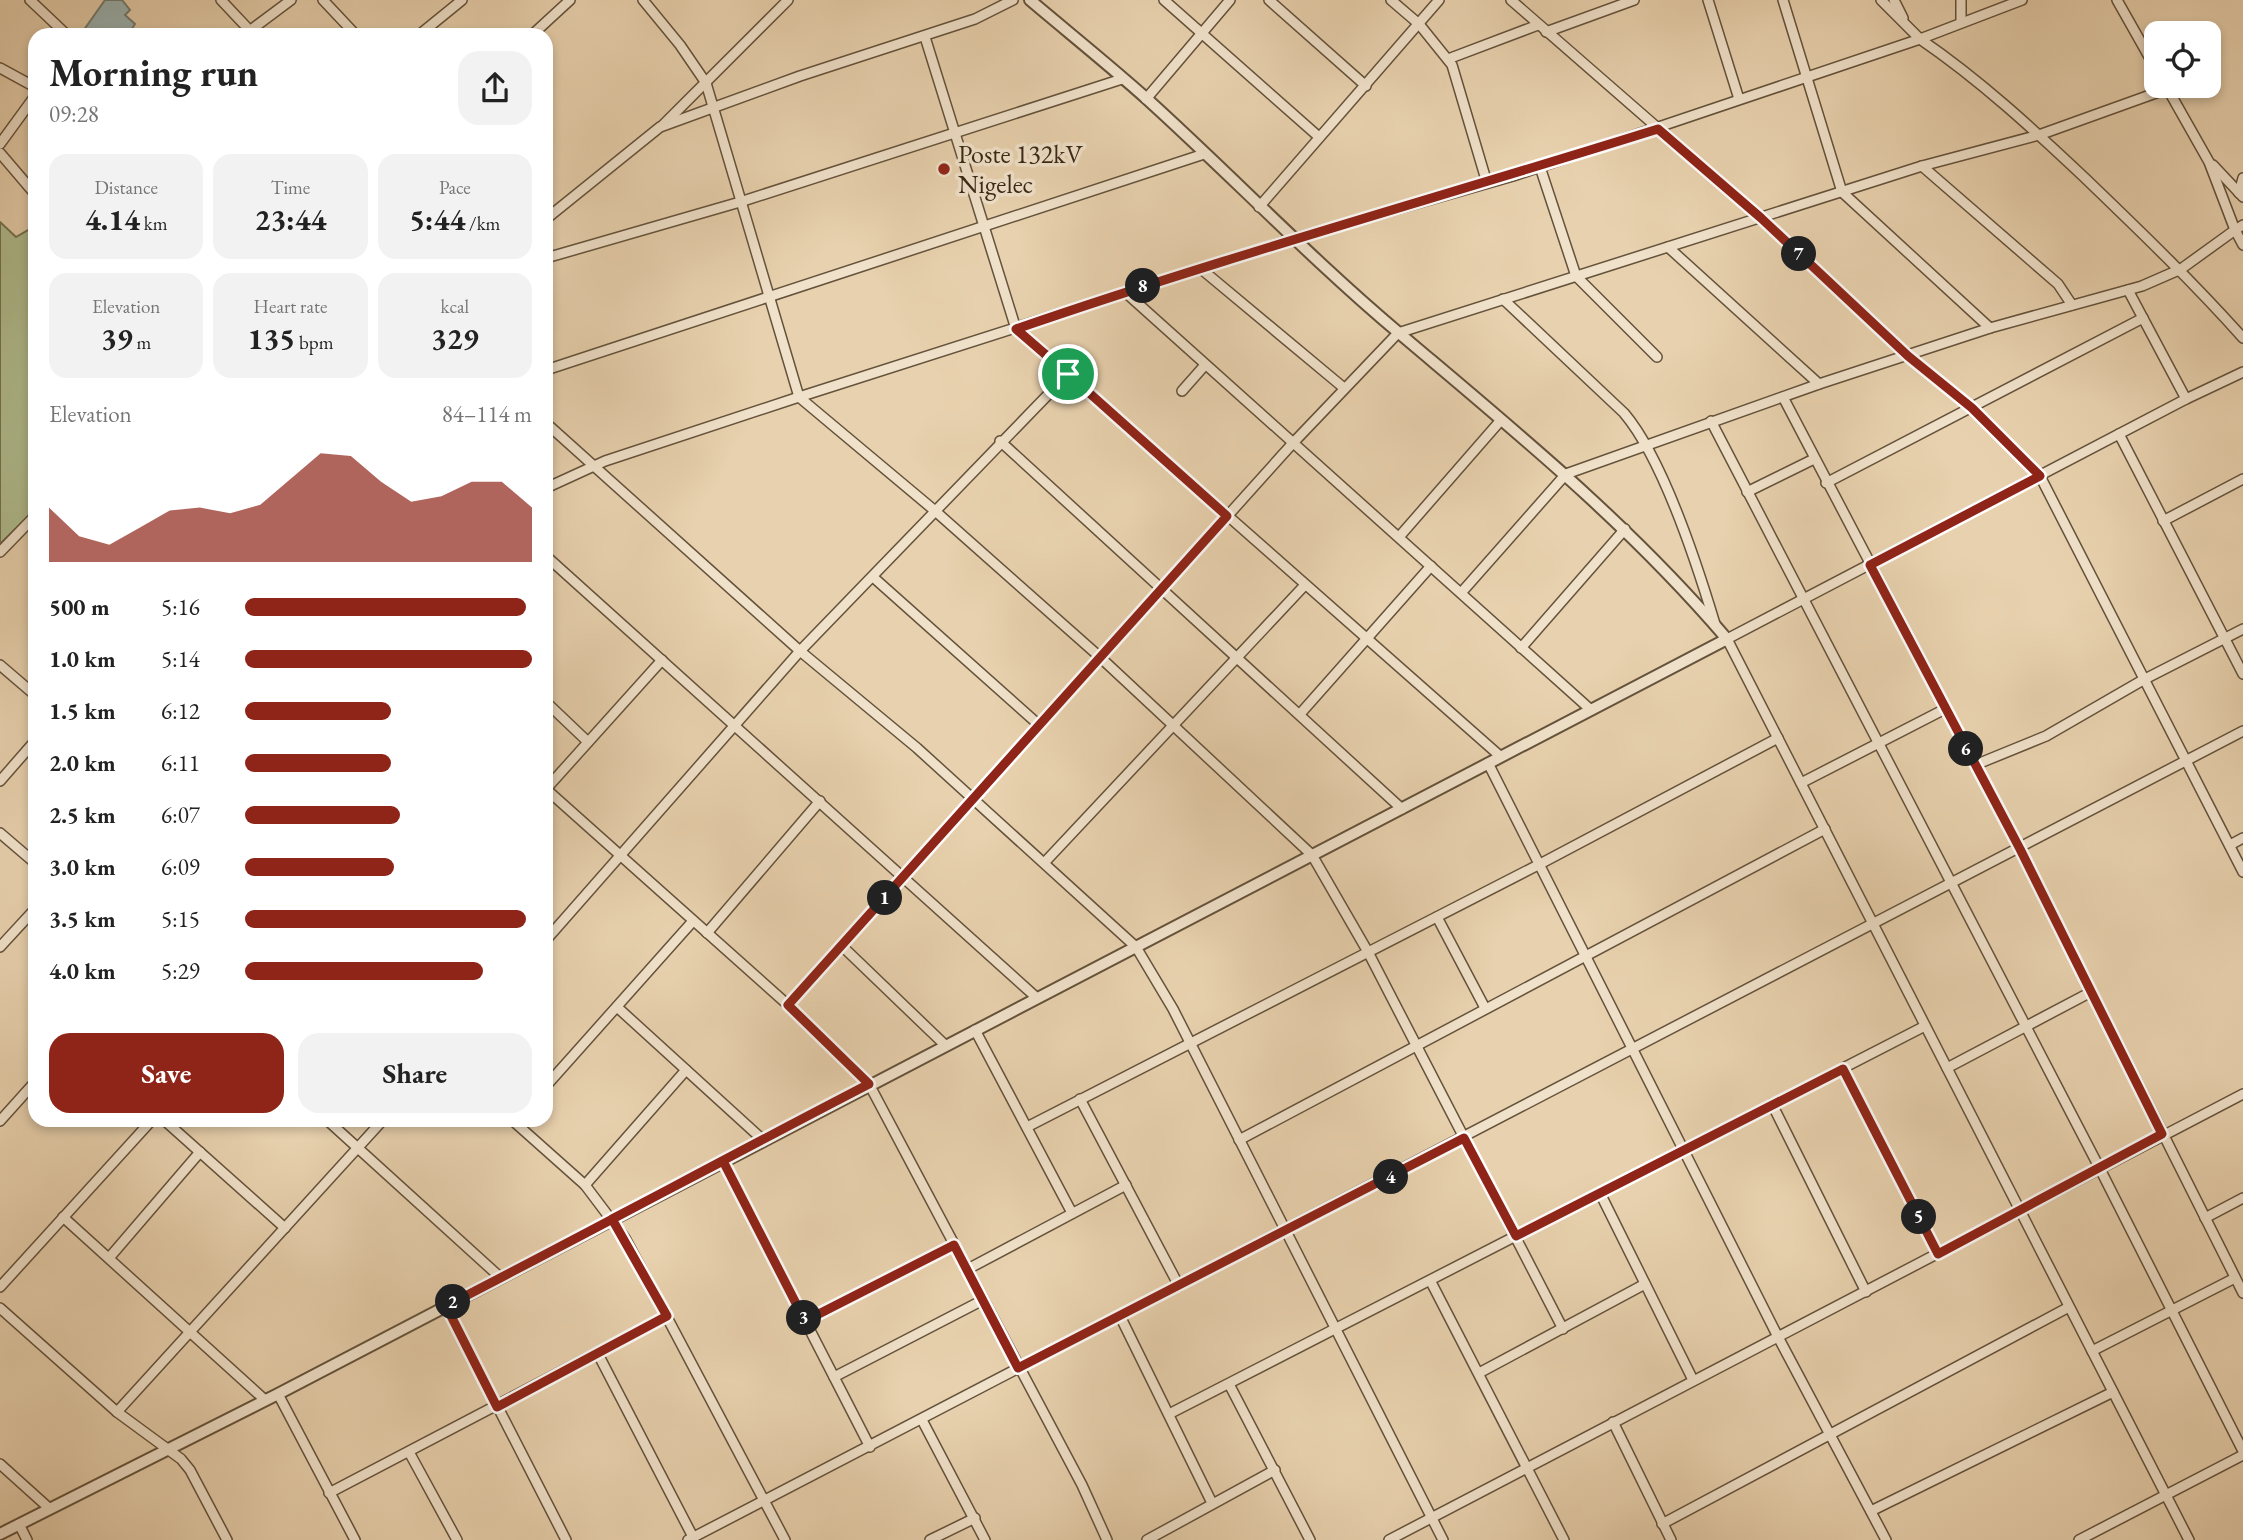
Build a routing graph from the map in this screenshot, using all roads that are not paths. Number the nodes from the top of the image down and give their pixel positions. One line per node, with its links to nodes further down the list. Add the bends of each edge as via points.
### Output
1 (30, 0): 30 (street)
2 (221, 0): 31 (street)
3 (291, 0): 32 (street)
4 (323, 0): 33 (street)
5 (462, 0): 34 (street)
6 (569, 0): 35 (street)
7 (643, 0): 46 (street)
8 (770, 0): 26 (street)
9 (788, 0): 26 (street)
10 (1013, 0): 38 (street)
11 (1030, 0): 44 (street)
12 (1164, 0): 37 (street)
13 (1230, 0): 37 (street)
14 (1269, 0): 47 (street)
15 (1391, 0): 28 (street)
16 (1439, 0): 28 (street)
17 (1511, 0): 36 (street)
18 (1708, 0): 51 (street)
19 (1783, 0): 43 (street)
20 (1881, 0): 29 (street)
21 (1894, 0): 29 (street)
22 (1961, 0): 27 (street)
23 (2022, 0): 27 (street)
24 (2118, 0): 40 (street)
25 (1630, 1): 36 (street)
26 (778, 9): 46 (street)
27 (1961, 22): 39 (street)
28 (1419, 24): 41 (street); 47 (street)
29 (1907, 25): 39 (street)
30 (60, 28)
31 (245, 28)
32 (255, 28)
33 (349, 28)
34 (428, 28)
35 (539, 28)
36 (1542, 28): 41 (street); 55 (street)
37 (1200, 33): 50 (street); 58 (street)
38 (925, 37): 53 (street); 56 (street)
39 (1920, 39): 43 (street); 57 (street)
40 (2144, 47)
41 (1448, 59): 66 (street)
42 (0, 68): 45 (street)
43 (1806, 78): 51 (street); 68 (street)
44 (1122, 79): 50 (street); 56 (street)
45 (28, 83)
46 (706, 83): 53 (street); 54 (street)
47 (1366, 86): 58 (street)
48 (2144, 96): 57 (street)
49 (2173, 98): 62 (street)
50 (1146, 99): 61 (street)
51 (1739, 99): 55 (street)
52 (28, 106): 59 (street)
53 (713, 107): 54 (street); 70 (street)
54 (660, 127): 72 (street)
55 (1658, 129): 64 (street); 73 (street)
56 (956, 133): 70 (street); 74 (street)
57 (2039, 135): 63 (street); 81 (street)
58 (1319, 137): 71 (street)
59 (0, 144)
60 (0, 153): 67 (street)
61 (1204, 154): 71 (street); 74 (street)
62 (2209, 162): 69 (street); 75 (street)
63 (1922, 166): 68 (street); 87 (street, via 2057,284)
64 (1540, 167): 66 (street); 82 (street)
65 (2243, 178): 69 (street)
66 (1487, 183): 76 (street)
67 (28, 186)
68 (1842, 192): 73 (street); 89 (street)
69 (2241, 195)
70 (740, 202): 79 (street); 85 (street)
71 (1259, 207): 76 (street)
72 (553, 213)
73 (1761, 218): 78 (street); 93 (street)
74 (984, 227): 85 (street); 90 (street)
75 (2239, 227): 77 (street); 81 (street)
76 (1293, 239): 80 (street); 91 (street)
77 (2243, 245)
78 (1668, 247): 82 (street); 99 (street)
79 (553, 256)
80 (1200, 268): 84 (street); 100 (street)
81 (2181, 268): 83 (street); 92 (street)
82 (1576, 276): 86 (street); 94 (street)
83 (2128, 290): 87 (street); 88 (street)
84 (1125, 292): 90 (street); 95 (street)
85 (769, 297): 96 (street); 102 (street)
86 (1503, 299): 91 (street); 112 (street, via 1624,413)
87 (2072, 305): 89 (street)
88 (2143, 318): 104 (street); 105 (street)
89 (1990, 328): 93 (street)
90 (1016, 329): 98 (street); 102 (street)
91 (1398, 333): 100 (street); 106 (street)
92 (2243, 338)
93 (1908, 356): 99 (street); 105 (street)
94 (1657, 357)
95 (1205, 365): 101 (street); 111 (street)
96 (553, 367)
97 (2243, 372): 104 (street)
98 (1068, 374): 110 (street); 122 (street)
99 (1819, 384): 103 (street)
100 (1344, 388): 111 (street)
101 (1182, 391)
102 (799, 397): 114 (street); 121 (street)
103 (1783, 397): 107 (street); 113 (street)
104 (2186, 399): 109 (street)
105 (1972, 408): 116 (street); 118 (street)
106 (1501, 420): 115 (street); 126 (street)
107 (1711, 421): 112 (street); 120 (street)
108 (553, 430): 114 (street)
109 (2119, 434): 116 (street); 123 (street)
110 (1000, 441): 121 (street); 133 (street)
111 (1293, 443): 122 (street); 126 (street)
112 (1645, 444): 115 (street); 136 (street, via 1688,543)
113 (1814, 459): 118 (street); 120 (street)
114 (592, 467): 119 (street); 142 (street)
115 (1566, 474): 125 (street); 134 (street)
116 (2040, 476): 129 (street); 148 (street)
117 (2243, 479): 123 (street)
118 (1826, 483): 129 (street)
119 (553, 485)
120 (1747, 492): 135 (street)
121 (934, 510): 131 (street); 144 (street)
122 (1227, 516): 132 (street); 133 (street)
123 (2163, 521): 138 (street)
124 (28, 523): 127 (street)
125 (1625, 529): 136 (street); 141 (street)
126 (1399, 537): 130 (street)
127 (0, 552)
128 (553, 562): 145 (street)
129 (1870, 565): 135 (street); 151 (street)
130 (1431, 566): 134 (street); 139 (street)
131 (873, 577): 142 (street); 155 (street)
132 (1304, 586): 139 (street); 143 (street)
133 (1162, 589): 143 (street); 144 (street)
134 (1461, 593): 141 (street)
135 (1802, 600): 140 (street); 160 (street)
136 (1716, 625): 140 (street)
137 (2243, 629): 138 (street)
138 (2225, 638): 147 (street); 148 (street)
139 (1366, 639): 153 (street); 162 (street)
140 (1727, 639): 152 (street); 158 (street)
141 (1521, 648): 152 (street)
142 (800, 651): 154 (street); 170 (street)
143 (1237, 657): 153 (street); 156 (street)
144 (1101, 658): 155 (street); 156 (street)
145 (662, 660): 154 (street); 159 (street)
146 (0, 665): 149 (street)
147 (2243, 674)
148 (2143, 680): 163 (street); 165 (street, via 2046,736)
149 (28, 689)
150 (553, 709): 159 (street)
151 (1945, 709): 160 (street); 165 (street)
152 (1591, 710): 162 (street)
153 (1300, 714): 172 (street)
154 (735, 724): 171 (street); 179 (street)
155 (1039, 725): 170 (street)
156 (1173, 726): 178 (street); 181 (street)
157 (2243, 731): 163 (street)
158 (1778, 738): 168 (street); 182 (street)
159 (588, 742): 167 (street)
160 (1877, 745): 168 (street); 185 (street)
161 (28, 749): 166 (street)
162 (1500, 756): 164 (street)
163 (2186, 761): 176 (street); 177 (street)
164 (1488, 764): 172 (street); 182 (street)
165 (1975, 765): 177 (street)
166 (0, 781)
167 (553, 781)
168 (1801, 783): 173 (street)
169 (553, 795): 179 (street)
170 (973, 798): 181 (street); 184 (street)
171 (820, 801): 184 (street); 191 (street)
172 (1402, 808): 178 (street)
173 (1825, 830): 189 (street); 196 (street)
174 (0, 833): 180 (street)
175 (2243, 838): 176 (street)
176 (2230, 845): 183 (street)
177 (2020, 849): 185 (street); 197 (street)
178 (1312, 855): 194 (street); 195 (street)
179 (620, 856): 188 (street); 190 (street)
180 (28, 857)
181 (1045, 862): 194 (street)
182 (1540, 864): 186 (street); 196 (street)
183 (2243, 872)
184 (904, 877): 192 (street); 198 (street)
185 (1951, 886): 189 (street); 203 (street)
186 (1437, 916): 195 (street); 201 (street)
187 (28, 917): 193 (street)
188 (693, 921): 191 (street); 200 (street)
189 (1874, 924): 202 (street); 208 (street)
190 (553, 932)
191 (707, 933): 199 (street)
192 (842, 946): 199 (street); 207 (street)
193 (0, 947)
194 (1136, 947): 198 (street); 205 (street)
195 (1368, 952): 205 (street); 206 (street)
196 (1584, 955): 201 (street); 208 (street)
197 (2091, 992): 203 (street); 225 (street)
198 (1037, 998): 204 (street)
199 (788, 1005): 213 (street)
200 (617, 1007): 211 (street); 212 (street)
201 (1485, 1007): 206 (street)
202 (1925, 1026): 209 (street); 210 (street)
203 (2025, 1026): 209 (street); 233 (street)
204 (975, 1030): 207 (street); 224 (street)
205 (1189, 1043): 216 (street); 228 (street)
206 (1416, 1044): 226 (street); 228 (street)
207 (946, 1046): 213 (street)
208 (1632, 1050): 226 (street); 230 (street)
209 (1947, 1068): 238 (street)
210 (1843, 1069): 217 (street); 247 (street)
211 (686, 1070): 227 (street); 234 (street)
212 (553, 1078)
213 (869, 1084): 227 (street); 246 (street)
214 (28, 1090): 218 (street)
215 (2243, 1094): 225 (street)
216 (1080, 1100): 224 (street); 235 (street)
217 (1772, 1104): 230 (street); 256 (street)
218 (0, 1121)
219 (146, 1127): 240 (street)
220 (172, 1127): 231 (street)
221 (335, 1127): 229 (street)
222 (377, 1127): 229 (street)
223 (521, 1127): 234 (street)
224 (1027, 1127): 239 (street)
225 (2162, 1134): 233 (street); 241 (street)
226 (1464, 1138): 244 (street); 245 (street)
227 (763, 1140): 232 (street)
228 (1238, 1140): 244 (street)
229 (359, 1147): 243 (street); 250 (street)
230 (1683, 1151): 236 (street); 269 (street)
231 (200, 1152): 243 (street); 248 (street)
232 (723, 1161): 242 (street); 265 (street)
233 (2099, 1167): 238 (street); 262 (street)
234 (585, 1185): 242 (street)
235 (1126, 1185): 239 (street); 254 (street)
236 (1600, 1193): 245 (street); 253 (street)
237 (2243, 1198): 241 (street)
238 (2020, 1211): 247 (street); 260 (street)
239 (1072, 1213): 249 (street)
240 (63, 1217): 248 (street); 255 (street)
241 (2204, 1218): 251 (street)
242 (612, 1219): 250 (street); 263 (street)
243 (285, 1228): 268 (street)
244 (1286, 1231): 254 (street); 266 (street)
245 (1516, 1236): 252 (street); 267 (street)
246 (954, 1245): 249 (street); 265 (street)
247 (1938, 1254): 256 (street)
248 (109, 1258): 268 (street)
249 (966, 1270): 258 (street)
250 (501, 1278): 259 (street)
251 (2235, 1278): 257 (street); 262 (street)
252 (1431, 1282): 266 (street); 273 (street)
253 (1645, 1284): 267 (street); 275 (street)
254 (1179, 1286): 264 (street)
255 (0, 1287)
256 (1866, 1292): 269 (street)
257 (2243, 1293)
258 (983, 1300): 272 (street); 274 (street)
259 (446, 1306): 278 (street); 280 (street)
260 (2069, 1307): 270 (street); 285 (street)
261 (0, 1308): 281 (street)
262 (2172, 1310): 270 (street); 289 (street)
263 (667, 1316): 271 (street); 295 (street)
264 (1120, 1316): 272 (street); 282 (street)
265 (805, 1321): 274 (street)
266 (1338, 1329): 276 (street); 300 (street)
267 (1563, 1329): 273 (street)
268 (191, 1331): 279 (street); 281 (street)
269 (1777, 1335): 275 (street); 285 (street)
270 (2092, 1351): 277 (street)
271 (598, 1354): 280 (street); 305 (street)
272 (1018, 1368): 283 (street); 314 (street)
273 (1479, 1373): 291 (street)
274 (834, 1377): 286 (street)
275 (1693, 1380): 284 (street)
276 (1229, 1384): 282 (street); 292 (street)
277 (2113, 1392): 294 (street); 298 (street)
278 (278, 1394): 279 (street); 293 (street)
279 (265, 1400): 287 (street)
280 (497, 1407): 288 (street); 310 (street)
281 (117, 1412): 287 (street)
282 (1169, 1414): 296 (street)
283 (922, 1420): 286 (street); 299 (street)
284 (1613, 1422): 291 (street); 302 (street)
285 (1829, 1435): 298 (street); 302 (street)
286 (870, 1447): 295 (street)
287 (168, 1448): 297 (street); 307 (street, via 190,1470)
288 (409, 1452): 293 (street); 304 (street)
289 (2243, 1453): 294 (street)
290 (0, 1464): 297 (street)
291 (1525, 1469): 300 (street); 319 (street)
292 (1275, 1470): 296 (street); 316 (street)
293 (329, 1493): 308 (street)
294 (2166, 1494): 322 (street); 323 (street)
295 (765, 1501): 305 (street); 311 (street)
296 (1213, 1503): 315 (street)
297 (50, 1508): 301 (street)
298 (1871, 1511): 321 (street)
299 (975, 1518): 312 (street); 313 (street)
300 (1432, 1518): 317 (street); 318 (street)
301 (19, 1524): 303 (street); 306 (street)
302 (1662, 1524): 320 (street)
303 (0, 1534)
304 (455, 1537): 309 (street)
305 (691, 1538)
306 (27, 1540)
307 (227, 1540)
308 (355, 1540)
309 (442, 1540)
310 (566, 1540)
311 (785, 1540)
312 (930, 1540)
313 (985, 1540)
314 (1107, 1540)
315 (1147, 1540)
316 (1310, 1540)
317 (1390, 1540)
318 (1443, 1540)
319 (1564, 1540)
320 (1671, 1540)
321 (1886, 1540)
322 (2078, 1540)
323 (2189, 1540)

